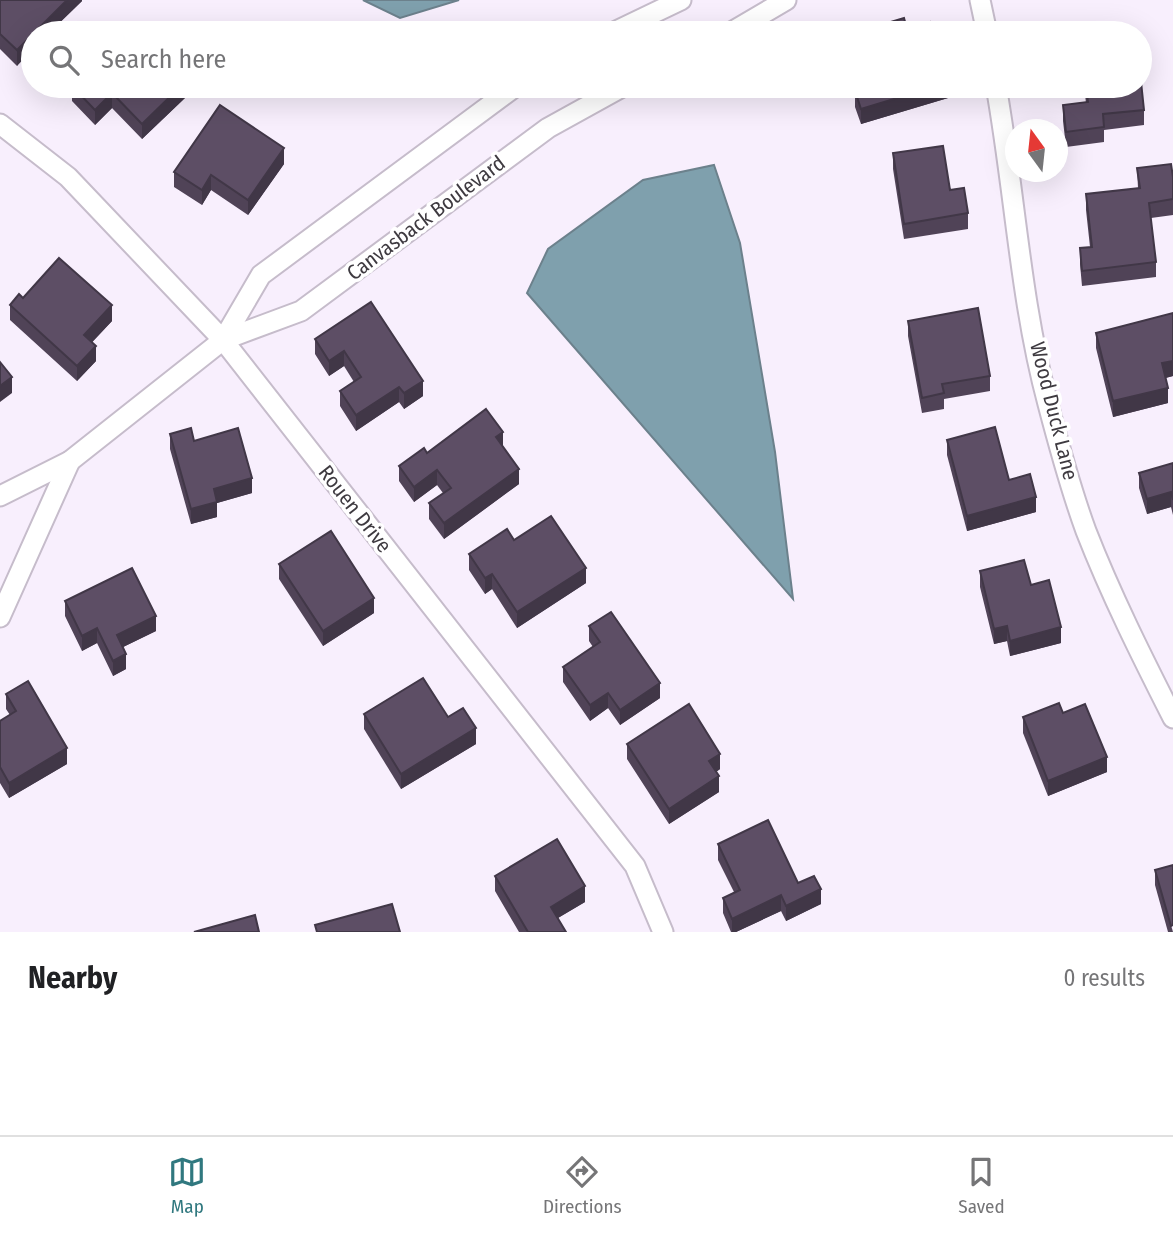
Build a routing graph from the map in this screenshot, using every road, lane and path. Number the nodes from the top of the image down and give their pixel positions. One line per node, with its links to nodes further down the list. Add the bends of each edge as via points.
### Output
1 (681, 0): 4 (street)
2 (786, 0): 5 (street)
3 (980, 0): 6 (street)
4 (637, 21)
5 (750, 21)
6 (984, 21)
7 (500, 98): 11 (street, Canvasback Boulevard, via 261,275)
8 (602, 98): 11 (street, Canvasback Boulevard, via 548,128 301,311)
9 (998, 98): 15 (street, Wood Duck Lane, via 1021,271 1047,403 1086,530)
10 (0, 124): 11 (street, Rouen Drive, via 68,177)
11 (223, 340): 12 (street, Canvasback Boulevard); 16 (street, Rouen Drive, via 635,866)
12 (70, 461): 13 (street, Canvasback Boulevard); 14 (street, Canvasback Boulevard)
13 (0, 496)
14 (0, 617)
15 (1173, 718)
16 (663, 932)

